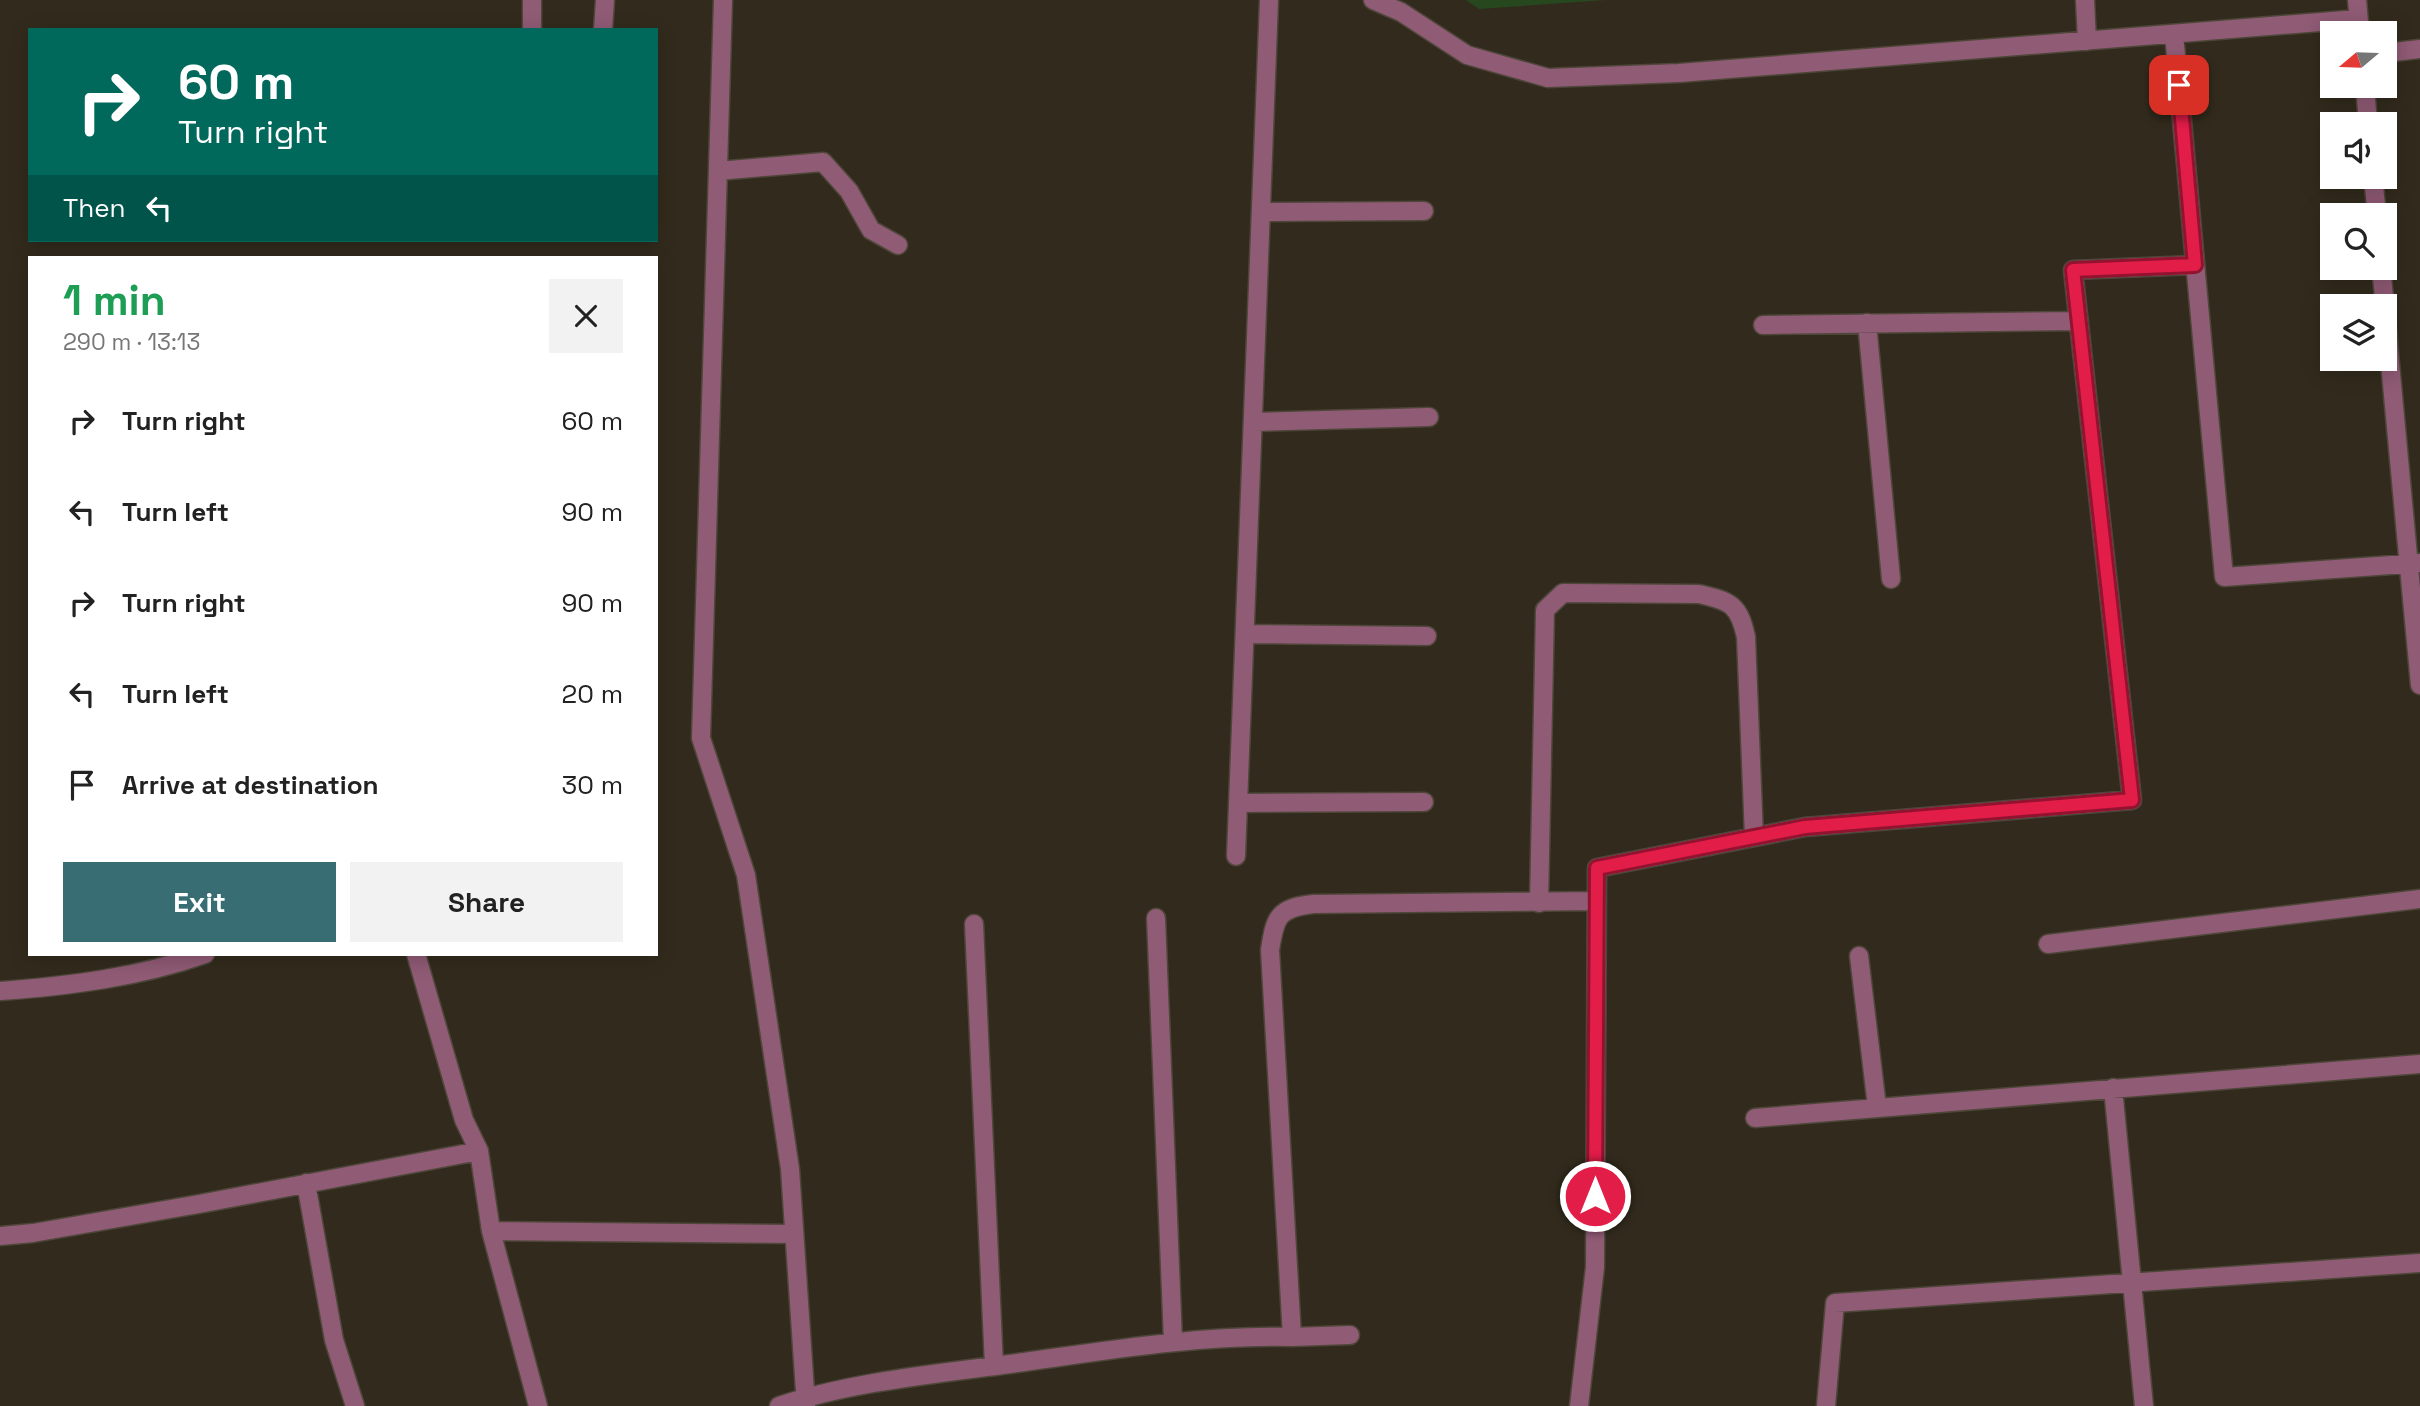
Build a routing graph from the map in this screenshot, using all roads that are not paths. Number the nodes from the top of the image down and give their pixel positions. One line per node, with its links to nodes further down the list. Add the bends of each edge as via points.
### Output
1 (532, 0): 9 (street)
2 (605, 0): 10 (street)
3 (723, 0): 16 (street)
4 (1269, 0): 18 (street)
5 (1373, 0): 13 (street, via 1402,12 1467,55 1548,78 1679,73)
6 (2085, 0): 13 (street)
7 (2357, 0): 8 (street)
8 (2359, 21)
9 (532, 28)
10 (603, 28)
11 (2320, 28): 12 (street)
12 (2174, 34): 13 (street); 20 (street)
13 (2088, 41)
14 (2420, 49): 15 (street)
15 (2398, 52)
16 (718, 171): 19 (street, via 823,162 849,191 871,230); 53 (street, via 701,738 746,875 790,1169)
17 (1424, 211): 18 (street)
18 (1261, 212): 26 (street)
19 (898, 245)
20 (2195, 265): 21 (street, via 2073,270); 27 (street, via 2224,578)
21 (2079, 321): 22 (street); 34 (street, via 2132,800 1805,827)
22 (1867, 323): 23 (street); 28 (street)
23 (1763, 325)
24 (2392, 371): 27 (street)
25 (1429, 417): 26 (street)
26 (1253, 422): 29 (street)
27 (2414, 563): 31 (street)
28 (1891, 579)
29 (1245, 634): 30 (street); 33 (street)
30 (1427, 636)
31 (2420, 685)
32 (1424, 802): 33 (street)
33 (1238, 803): 35 (street)
34 (1754, 837): 37 (street, via 1597,868); 38 (street, via 1742,616 1720,599 1699,594 1563,593 1545,610)
35 (1236, 856)
36 (2420, 899): 41 (street)
37 (1597, 901): 38 (street); 65 (street, via 1595,1267)
38 (1539, 903): 58 (street, via 1313,904 1290,906 1274,922 1270,950)
39 (1156, 918): 59 (street)
40 (974, 925): 60 (street)
41 (2048, 944)
42 (200, 956): 45 (street, via 170,967)
43 (417, 956): 50 (street, via 464,1119)
44 (1859, 956): 48 (street)
45 (0, 991)
46 (2420, 1064): 47 (street)
47 (2113, 1088): 48 (street); 56 (street)
48 (1877, 1107): 49 (street)
49 (1755, 1118)
50 (479, 1151): 51 (street); 52 (street)
51 (306, 1183): 54 (street); 62 (street, via 334,1340)
52 (491, 1231): 53 (street); 63 (street)
53 (794, 1234): 61 (street)
54 (0, 1236)
55 (2420, 1263): 56 (street)
56 (2133, 1282): 66 (street, via 1835,1303); 67 (street)
57 (1350, 1335): 58 (street)
58 (1292, 1337): 59 (street)
59 (1173, 1340): 60 (street)
60 (994, 1366): 61 (street)
61 (806, 1402): 64 (street)
62 (355, 1406)
63 (538, 1406)
64 (779, 1406)
65 (1579, 1406)
66 (1826, 1406)
67 (2144, 1406)

